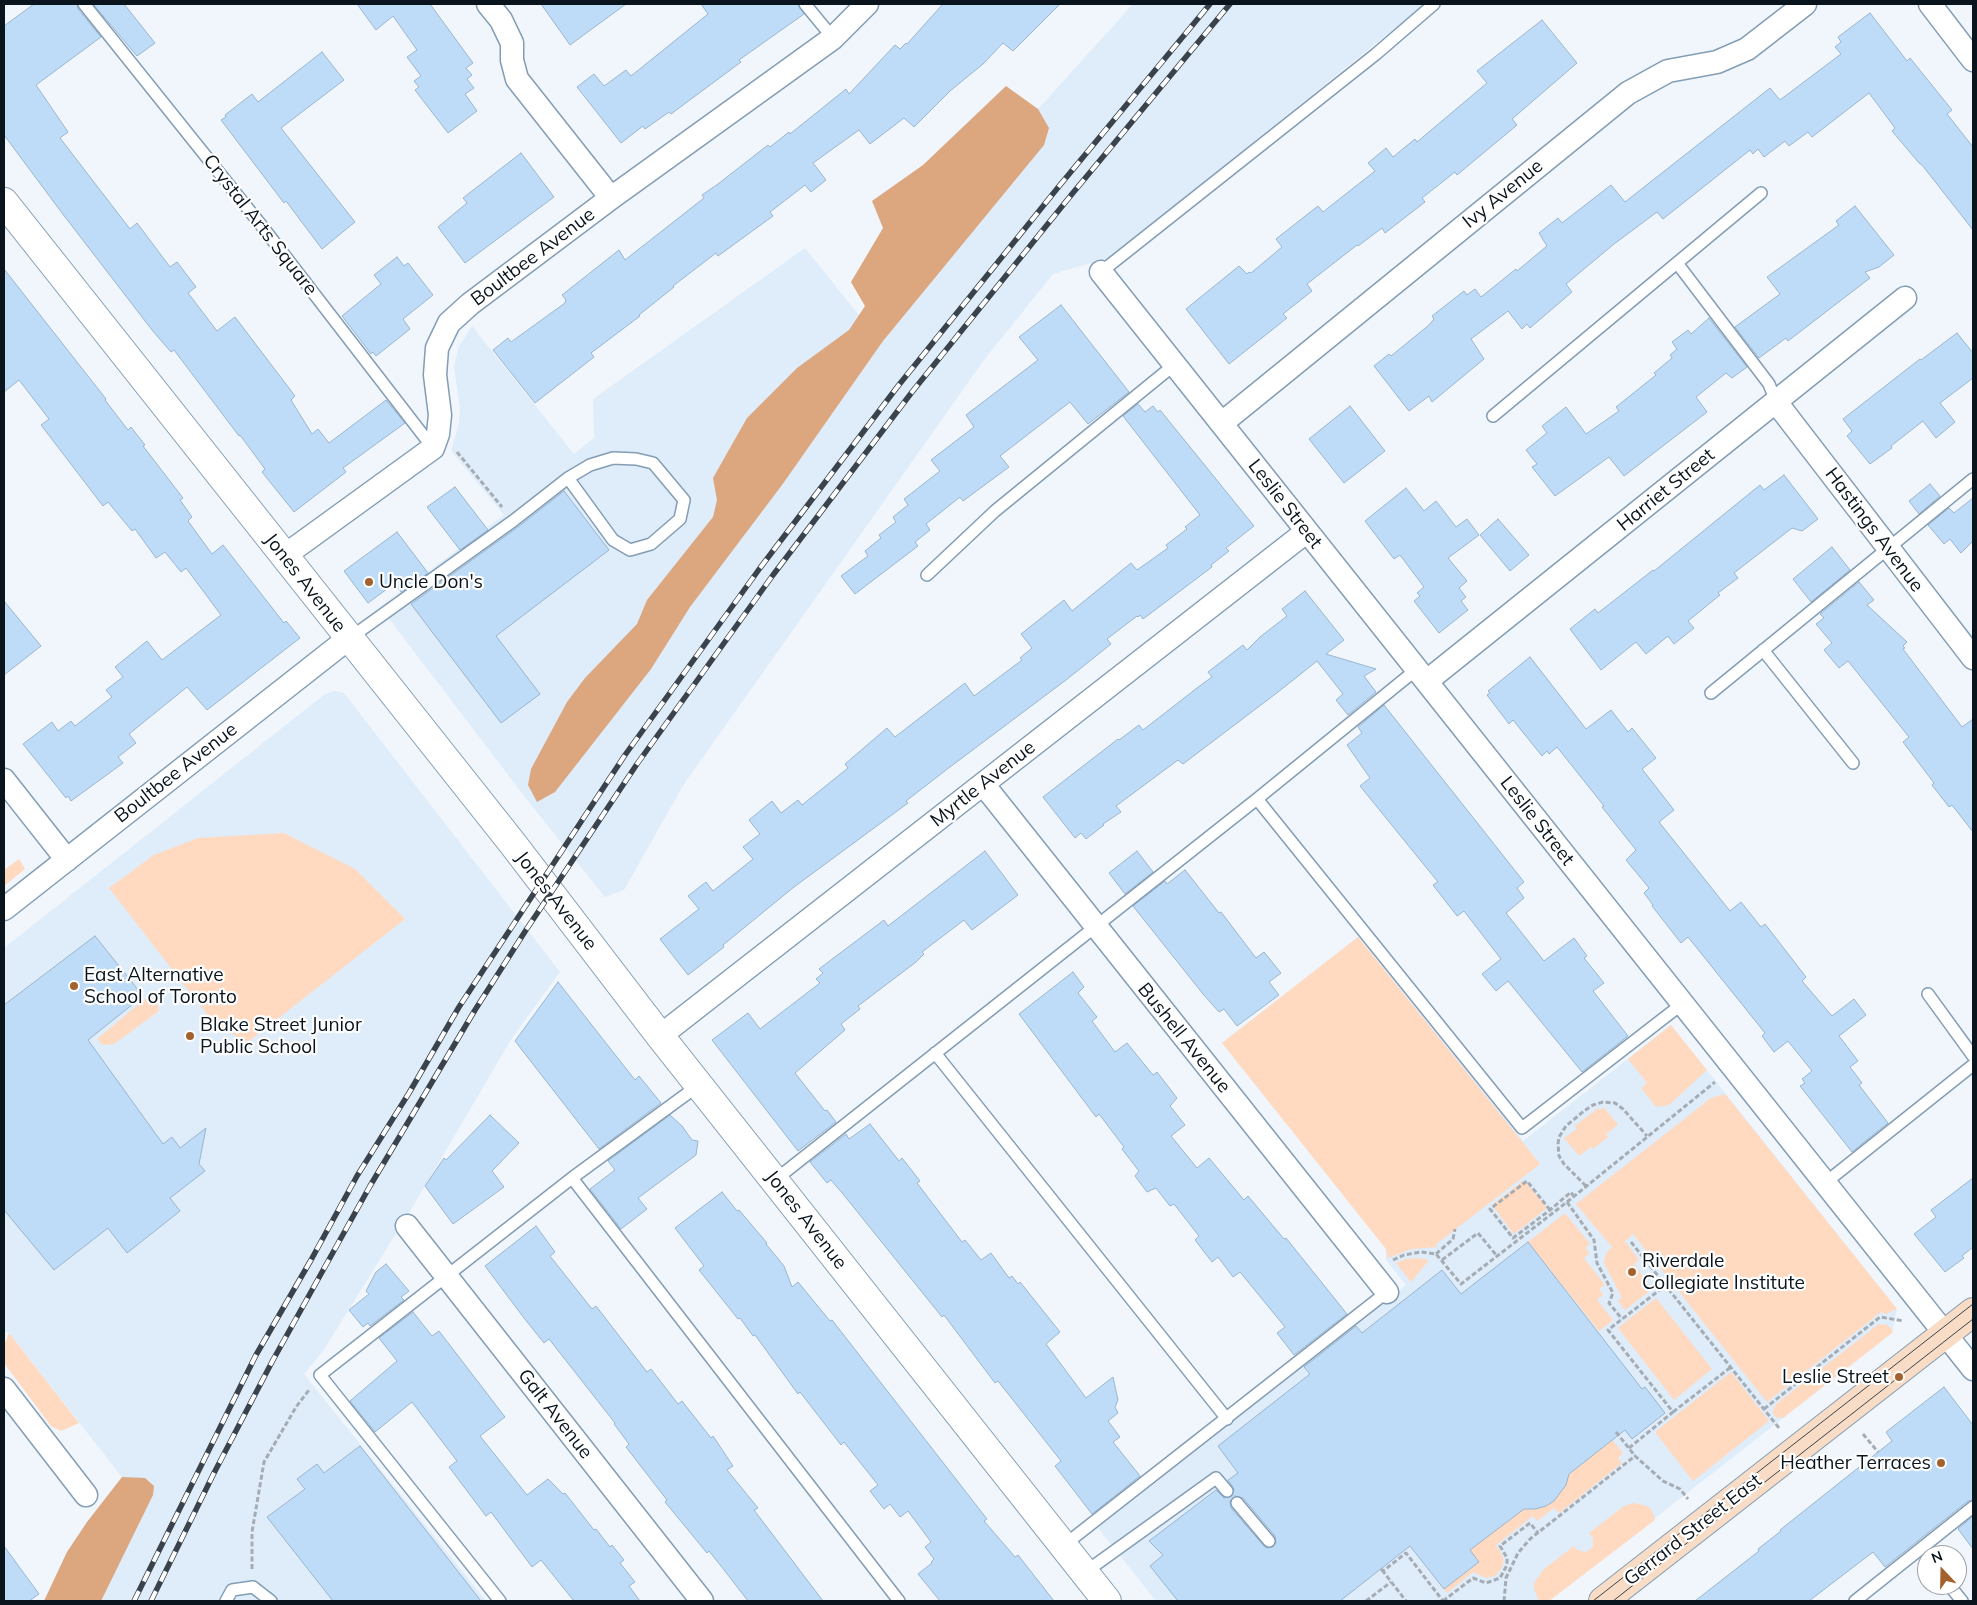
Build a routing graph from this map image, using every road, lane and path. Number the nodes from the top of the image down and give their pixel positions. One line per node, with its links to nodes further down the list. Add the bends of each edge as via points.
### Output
1 (84, 4): 20 (lane, Crystal Arts Square)
2 (488, 4): 11 (street, via 501,20 512,43 512,60 518,80)
3 (805, 4): 8 (lane)
4 (867, 4): 8 (street, Boultbee Avenue)
5 (1434, 4): 14 (lane, via 1376,54)
6 (1805, 4): 19 (street, Ivy Avenue, via 1747,49 1717,62 1668,71 1628,92)
7 (1930, 4): 9 (street)
8 (832, 38): 11 (street, Boultbee Avenue)
9 (1973, 60)
10 (1761, 193): 13 (lane)
11 (611, 198): 20 (street, Boultbee Avenue, via 449,323 437,348 435,375 440,415)
12 (4, 202): 26 (street, Jones Avenue)
13 (1677, 263): 17 (lane, via 1769,384); 18 (lane)
14 (1101, 272): 16 (street, Leslie Street)
15 (1905, 298): 17 (street, Harriet Street)
16 (1174, 365): 19 (street, Leslie Street); 27 (lane, via 994,511)
17 (1776, 402): 25 (street, Hastings Avenue); 31 (street, Harriet Street)
18 (1493, 416)
19 (1222, 424): 24 (street, Leslie Street)
20 (436, 441): 23 (path, via 463,458); 26 (street)
21 (568, 478): 21 (lane, via 613,540 630,550 651,544 680,518 684,500 653,463 613,458 590,465); 23 (lane)
22 (1973, 479): 25 (lane)
23 (513, 521): 28 (lane)
24 (1306, 532): 31 (street, Leslie Street); 35 (street, Myrtle Avenue)
25 (1887, 548): 29 (lane); 30 (street, Hastings Avenue)
26 (284, 556): 28 (street, Jones Avenue)
27 (927, 575)
28 (349, 638): 37 (street, Boultbee Avenue); 42 (street, Jones Avenue)
29 (1763, 650): 32 (lane); 33 (lane)
30 (1973, 658)
31 (1422, 675): 36 (lane); 41 (street, Leslie Street)
32 (1711, 693)
33 (1854, 763)
34 (4, 780): 37 (street)
35 (983, 784): 39 (street, Bushell Avenue); 42 (street, Myrtle Avenue)
36 (1257, 799): 39 (lane); 41 (lane, via 1522,1128)
37 (67, 860): 38 (street, Boultbee Avenue)
38 (4, 909)
39 (1094, 926): 43 (lane); 65 (street, Bushell Avenue)
40 (1928, 994): 44 (lane)
41 (1682, 1004): 51 (street, Leslie Street)
42 (660, 1036): 47 (street, Jones Avenue)
43 (935, 1053): 50 (lane); 76 (lane)
44 (1973, 1056)
45 (1973, 1065): 51 (lane)
46 (1719, 1078): 48 (path)
47 (699, 1084): 49 (lane); 50 (street, Jones Avenue)
48 (1647, 1136): 52 (path); 52 (path, via 1615,1103 1593,1105 1572,1121 1559,1137 1558,1156)
49 (572, 1178): 63 (lane); 100 (lane)
50 (775, 1180): 91 (street, Jones Avenue)
51 (1825, 1183): 69 (street, Leslie Street)
52 (1586, 1186): 53 (path)
53 (1574, 1197): 54 (path); 55 (path, via 1570,1192)
54 (1567, 1202): 60 (path); 67 (path, via 1594,1240 1597,1263 1613,1293 1610,1303)
55 (1550, 1210): 55 (path, via 1513,1238 1490,1209 1527,1181)
56 (408, 1226): 63 (street, Galt Avenue)
57 (1455, 1229): 59 (path, via 1452,1239)
58 (1631, 1242): 64 (path)
59 (1436, 1254): 61 (path); 62 (path, via 1404,1255)
60 (1497, 1256): 61 (path, via 1478,1232); 61 (path, via 1461,1284)
61 (1442, 1260)
62 (1386, 1264)
63 (447, 1276): 72 (lane); 99 (street, Galt Avenue)
64 (1666, 1285): 67 (path); 70 (path)
65 (1386, 1292): 76 (lane)
66 (1973, 1312): 69 (main road, Gerrard Street East)
67 (1622, 1319): 75 (path, via 1608,1330)
68 (1906, 1321): 74 (path, via 1880,1317)
69 (1945, 1333): 71 (street, Leslie Street); 106 (main road, Gerrard Street East)
70 (1731, 1367): 74 (path); 75 (path)
71 (1973, 1370)
72 (320, 1375): 95 (path, via 296,1407 264,1462 252,1532); 98 (lane)
73 (4, 1389): 84 (street)
74 (1764, 1409): 77 (path)
75 (1673, 1412): 80 (path)
76 (1227, 1419): 91 (lane)
77 (1779, 1428)
78 (1616, 1432): 80 (path)
79 (1863, 1434): 81 (path)
80 (1629, 1448): 82 (path)
81 (1878, 1452)
82 (1635, 1456): 85 (path, via 1664,1481 1680,1488); 88 (path)
83 (1227, 1491): 93 (lane, via 1216,1478)
84 (86, 1495)
85 (1688, 1498)
86 (1237, 1503): 89 (lane)
87 (1973, 1508): 90 (lane)
88 (1538, 1533): 104 (path, via 1530,1523 1500,1546 1507,1558 1507,1566 1500,1578 1486,1582 1473,1578); 105 (path, via 1518,1553 1506,1578)
89 (1269, 1541)
90 (1933, 1545)
91 (1063, 1546): 93 (street, Jones Avenue)
92 (1917, 1558): 107 (lane)
93 (1084, 1573): 101 (street, Jones Avenue)
94 (1391, 1582): 102 (path); 103 (path); 104 (path, via 1382,1570 1406,1553)
95 (253, 1587): 96 (lane, via 232,1590); 97 (lane)
96 (226, 1601)
97 (271, 1601)
98 (500, 1601)
99 (702, 1601)
100 (900, 1601)
101 (1107, 1601)
102 (1366, 1601)
103 (1406, 1601)
104 (1443, 1601)
105 (1504, 1601)
106 (1603, 1601)
107 (1855, 1601)

